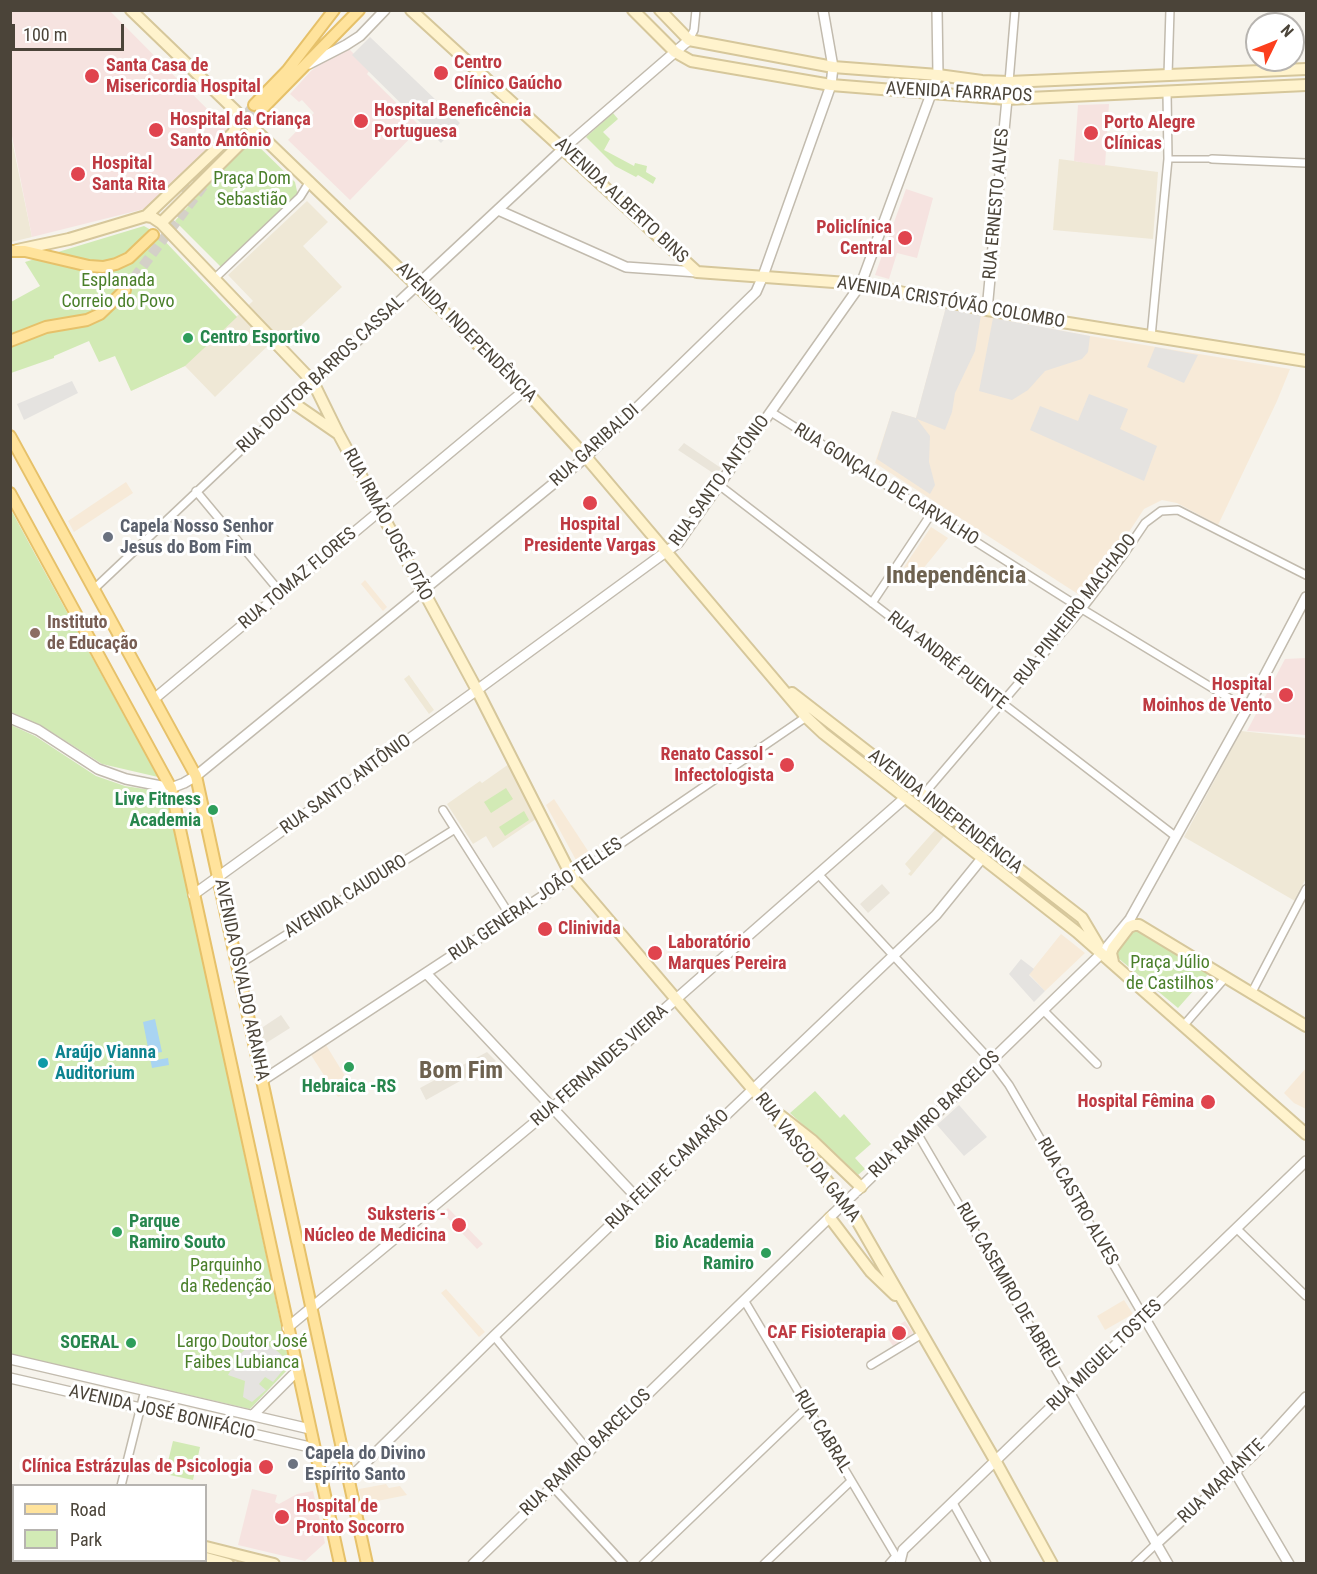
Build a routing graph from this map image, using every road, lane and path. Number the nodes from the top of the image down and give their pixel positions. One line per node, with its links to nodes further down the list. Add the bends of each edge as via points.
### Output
1 (334, 10): 15 (main road, via 257,107)
2 (359, 10): 15 (main road)
3 (385, 10): 15 (street, via 360,36)
4 (411, 10): 28 (main road, AVENIDA ALBERTO BINS)
5 (633, 10): 14 (main road, AVENIDA FARRAPOS)
6 (660, 10): 13 (main road)
7 (696, 10): 13 (street)
8 (823, 10): 16 (street, RUA GARIBALDI)
9 (937, 10): 18 (street, RUA SANTO ANTÔNIO)
10 (1015, 10): 20 (street)
11 (1170, 10): 19 (street)
12 (136, 12): 26 (main road, AVENIDA INDEPENDÊNCIA)
13 (689, 40): 14 (street, RUA DOUTOR BARROS CASSAL); 16 (main road, AVENIDA FARRAPOS)
14 (675, 52): 21 (main road, AVENIDA FARRAPOS, via 691,61); 28 (street, RUA DOUTOR BARROS CASSAL)
15 (304, 66)
16 (833, 67): 18 (main road, AVENIDA FARRAPOS); 21 (street, RUA GARIBALDI)
17 (1306, 69): 19 (main road, AVENIDA FARRAPOS)
18 (938, 75): 20 (main road, AVENIDA FARRAPOS); 24 (street, RUA SANTO ANTÔNIO)
19 (1167, 75): 20 (main road, AVENIDA FARRAPOS)
20 (1009, 82)
21 (831, 84): 24 (main road, AVENIDA FARRAPOS); 39 (street, RUA GARIBALDI)
22 (1306, 85): 23 (main road, AVENIDA FARRAPOS)
23 (1167, 92): 25 (main road, AVENIDA FARRAPOS); 29 (street)
24 (930, 94): 25 (main road, AVENIDA FARRAPOS); 41 (street, RUA SANTO ANTÔNIO)
25 (1007, 99): 44 (street, RUA ERNESTO ALVES)
26 (241, 116): 27 (main road, AVENIDA INDEPENDÊNCIA); 34 (main road, via 233,134)
27 (257, 131): 32 (main road, AVENIDA INDEPENDÊNCIA); 35 (main road)
28 (564, 148): 33 (street, RUA DOUTOR BARROS CASSAL); 38 (main road, AVENIDA ALBERTO BINS)
29 (1168, 159): 30 (street); 45 (street)
30 (1212, 159): 31 (street)
31 (1306, 163)
32 (310, 181): 40 (street, via 300,197); 42 (main road, AVENIDA INDEPENDÊNCIA)
33 (498, 210): 38 (street, AVENIDA CRISTÓVÃO COLOMBO, via 626,267); 42 (street, RUA DOUTOR BARROS CASSAL)
34 (147, 216): 35 (main road, RUA IRMÃO JOSÉ OTÃO); 37 (main road)
35 (165, 219): 40 (main road, RUA IRMÃO JOSÉ OTÃO, via 169,232)
36 (153, 235): 37 (main road, via 129,258 102,267)
37 (14, 251)
38 (697, 272): 39 (main road, AVENIDA CRISTÓVÃO COLOMBO)
39 (763, 276): 41 (main road, AVENIDA CRISTÓVÃO COLOMBO); 54 (street, RUA GARIBALDI, via 756,292)
40 (214, 279): 48 (main road, RUA IRMÃO JOSÉ OTÃO)
41 (861, 284): 44 (main road, AVENIDA CRISTÓVÃO COLOMBO); 51 (street, RUA SANTO ANTÔNIO)
42 (418, 285): 48 (street, RUA DOUTOR BARROS CASSAL); 49 (main road, AVENIDA INDEPENDÊNCIA)
43 (125, 290): 46 (main road, via 100,314 87,320 46,327)
44 (987, 310): 45 (main road, AVENIDA CRISTÓVÃO COLOMBO)
45 (1151, 337): 47 (main road, AVENIDA CRISTÓVÃO COLOMBO)
46 (10, 341)
47 (1306, 361)
48 (313, 382): 50 (street, RUA DOUTOR BARROS CASSAL); 52 (main road, RUA IRMÃO JOSÉ OTÃO)
49 (525, 390): 54 (main road, AVENIDA INDEPENDÊNCIA); 58 (street, RUA TOMAZ FLORES)
50 (292, 402): 52 (main road); 56 (street, RUA DOUTOR BARROS CASSAL)
51 (771, 412): 55 (street, RUA SANTO ANTÔNIO); 59 (street, RUA GONÇALO DE CARVALHO)
52 (338, 434): 58 (main road, RUA IRMÃO JOSÉ OTÃO)
53 (10, 436): 62 (main road, AVENIDA OSVALDO ARANHA)
54 (586, 457): 60 (main road, AVENIDA INDEPENDÊNCIA); 63 (street, RUA GARIBALDI)
55 (719, 485): 60 (street, RUA SANTO ANTÔNIO, via 678,543); 66 (street, RUA ANDRÉ PUENTE)
56 (196, 491): 62 (street, RUA DOUTOR BARROS CASSAL); 64 (street)
57 (10, 493): 76 (main road, AVENIDA OSVALDO ARANHA)
58 (381, 510): 63 (main road, RUA IRMÃO JOSÉ OTÃO); 64 (street, RUA TOMAZ FLORES)
59 (931, 514): 66 (street); 67 (street, RUA GONÇALO DE CARVALHO)
60 (666, 553): 68 (main road, AVENIDA INDEPENDÊNCIA); 69 (street, RUA SANTO ANTÔNIO)
61 (1306, 575): 67 (street, RUA PINHEIRO MACHADO, via 1178,510 1161,511 1145,523)
62 (94, 589): 70 (main road, AVENIDA OSVALDO ARANHA)
63 (423, 591): 69 (main road, RUA IRMÃO JOSÉ OTÃO); 75 (street, RUA GARIBALDI)
64 (281, 593): 70 (street, RUA TOMAZ FLORES)
65 (1306, 597): 72 (street, RUA RAMIRO BARCELOS)
66 (872, 603): 71 (street, RUA ANDRÉ PUENTE)
67 (1082, 609): 71 (street, RUA PINHEIRO MACHADO); 72 (street, RUA GONÇALO DE CARVALHO)
68 (776, 680): 73 (main road, AVENIDA INDEPENDÊNCIA); 77 (main road, AVENIDA INDEPENDÊNCIA)
69 (477, 690): 84 (street, RUA SANTO ANTÔNIO); 85 (main road, RUA IRMÃO JOSÉ OTÃO)
70 (154, 699): 75 (main road, AVENIDA OSVALDO ARANHA)
71 (1001, 703): 77 (street, RUA PINHEIRO MACHADO); 81 (street, RUA ANDRÉ PUENTE)
72 (1247, 709): 81 (street, RUA RAMIRO BARCELOS)
73 (806, 717): 78 (main road, AVENIDA INDEPENDÊNCIA); 85 (street, RUA GENERAL JOÃO TELLES)
74 (10, 718): 76 (street, via 38,730 98,769)
75 (196, 776): 76 (street, RUA GARIBALDI); 84 (main road, AVENIDA OSVALDO ARANHA)
76 (171, 788): 87 (main road, AVENIDA OSVALDO ARANHA)
77 (923, 795): 91 (main road, AVENIDA INDEPENDÊNCIA, via 1082,918)
78 (906, 797): 82 (main road, AVENIDA INDEPENDÊNCIA); 83 (street, RUA FERNANDES VIEIRA)
79 (443, 810): 80 (street)
80 (455, 830): 88 (street); 94 (street, AVENIDA CAUDURO)
81 (1175, 836): 89 (street, RUA RAMIRO BARCELOS)
82 (983, 857): 91 (main road, AVENIDA INDEPENDÊNCIA); 92 (street, RUA FELIPE CAMARÃO, via 936,915)
83 (819, 875): 92 (street, RUA CASTRO ALVES); 98 (street, RUA FERNANDES VIEIRA)
84 (219, 877): 87 (street, RUA SANTO ANTÔNIO); 94 (main road, AVENIDA OSVALDO ARANHA)
85 (572, 877): 88 (street, RUA GENERAL JOÃO TELLES); 98 (main road, RUA VASCO DA GAMA)
86 (1306, 889): 97 (street)
87 (193, 895): 120 (main road, AVENIDA OSVALDO ARANHA)
88 (511, 917): 95 (street, RUA GENERAL JOÃO TELLES)
89 (1130, 919): 90 (street); 91 (street, RUA RAMIRO BARCELOS)
90 (1139, 925): 93 (main road, via 1129,927 1113,948); 96 (main road)
91 (1102, 953): 93 (main road, AVENIDA INDEPENDÊNCIA); 99 (street, RUA RAMIRO BARCELOS)
92 (894, 955): 102 (street, RUA CASTRO ALVES); 105 (street, RUA FELIPE CAMARÃO)
93 (1113, 962): 100 (main road, AVENIDA INDEPENDÊNCIA)
94 (238, 965): 104 (main road, AVENIDA OSVALDO ARANHA)
95 (426, 973): 104 (street, RUA GENERAL JOÃO TELLES); 107 (street)
96 (1225, 978): 97 (main road); 100 (street)
97 (1251, 994): 101 (main road)
98 (677, 1000): 105 (main road, RUA VASCO DA GAMA); 107 (street, RUA FERNANDES VIEIRA)
99 (1043, 1010): 102 (street, RUA RAMIRO BARCELOS); 103 (street)
100 (1184, 1025): 109 (main road, AVENIDA INDEPENDÊNCIA)
101 (1306, 1026)
102 (991, 1061): 108 (street, RUA RAMIRO BARCELOS); 119 (street, RUA CASTRO ALVES, via 1009,1085)
103 (1097, 1064)
104 (262, 1080): 118 (main road, AVENIDA OSVALDO ARANHA)
105 (753, 1089): 106 (main road, RUA VASCO DA GAMA); 112 (street, RUA FELIPE CAMARÃO)
106 (767, 1106): 111 (main road, via 813,1141); 117 (main road, RUA VASCO DA GAMA, via 852,1212)
107 (552, 1108): 112 (street); 118 (street, RUA FERNANDES VIEIRA)
108 (917, 1133): 111 (street, RUA RAMIRO BARCELOS); 128 (street, RUA CASEMIRO DE ABREU)
109 (1306, 1134)
110 (1306, 1161): 114 (street, RUA MIGUEL TOSTES)
111 (858, 1190): 113 (street, RUA RAMIRO BARCELOS, bridge)
112 (638, 1199): 122 (street, RUA FELIPE CAMARÃO)
113 (832, 1216): 116 (street, RUA RAMIRO BARCELOS); 117 (main road, via 871,1272)
114 (1236, 1228): 115 (street); 119 (street, RUA MIGUEL TOSTES)
115 (1306, 1296)
116 (744, 1300): 130 (street, RUA CABRAL); 137 (street, RUA RAMIRO BARCELOS)
117 (904, 1303): 121 (main road, RUA VASCO DA GAMA)
118 (312, 1309): 120 (street, RUA FERNANDES VIEIRA); 140 (main road, AVENIDA OSVALDO ARANHA)
119 (1144, 1317): 128 (street, RUA MIGUEL TOSTES); 139 (street, RUA CASTRO ALVES)
120 (287, 1328): 125 (main road, AVENIDA OSVALDO ARANHA)
121 (922, 1334): 124 (street); 138 (main road, RUA VASCO DA GAMA)
122 (494, 1336): 137 (street); 140 (street, RUA FELIPE CAMARÃO)
123 (10, 1359): 127 (street, AVENIDA JOSÉ BONIFÁCIO)
124 (871, 1365)
125 (297, 1371): 132 (street); 134 (main road, AVENIDA OSVALDO ARANHA)
126 (10, 1378): 131 (street, AVENIDA JOSÉ BONIFÁCIO)
127 (145, 1390): 131 (street); 132 (street, AVENIDA JOSÉ BONIFÁCIO)
128 (1069, 1392): 138 (street, RUA MIGUEL TOSTES); 145 (street, RUA CASEMIRO DE ABREU)
129 (1306, 1397): 139 (street, RUA MARIANTE)
130 (807, 1407): 141 (street, RUA CABRAL); 154 (street)
131 (140, 1408): 135 (street, AVENIDA JOSÉ BONIFÁCIO); 142 (street)
132 (253, 1415): 133 (street, AVENIDA JOSÉ BONIFÁCIO)
133 (277, 1421): 134 (street, AVENIDA JOSÉ BONIFÁCIO); 135 (street, via 277,1434)
134 (310, 1429): 136 (main road, AVENIDA OSVALDO ARANHA)
135 (270, 1438): 136 (street, AVENIDA JOSÉ BONIFÁCIO)
136 (314, 1448): 151 (main road, AVENIDA OSVALDO ARANHA)
137 (588, 1450): 143 (street, RUA RAMIRO BARCELOS)
138 (996, 1462): 144 (street, RUA MIGUEL TOSTES); 157 (main road, RUA VASCO DA GAMA)
139 (1236, 1471): 145 (street, RUA MARIANTE); 160 (street, RUA CASTRO ALVES)
140 (349, 1479): 148 (main road, AVENIDA OSVALDO ARANHA)
141 (851, 1481): 147 (street, RUA CABRAL); 155 (street)
142 (121, 1484)
143 (552, 1486): 152 (street, RUA RAMIRO BARCELOS); 153 (street)
144 (953, 1503): 147 (street, RUA MIGUEL TOSTES); 156 (street)
145 (1156, 1544): 158 (street, RUA MARIANTE); 159 (street, RUA CASEMIRO DE ABREU)
146 (213, 1558): 149 (main road); 150 (main road)
147 (897, 1558)
148 (365, 1562)
149 (228, 1563)
150 (274, 1563)
151 (340, 1563)
152 (473, 1563)
153 (624, 1563)
154 (643, 1563)
155 (764, 1563)
156 (987, 1563)
157 (1052, 1563)
158 (1136, 1563)
159 (1168, 1563)
160 (1289, 1563)

